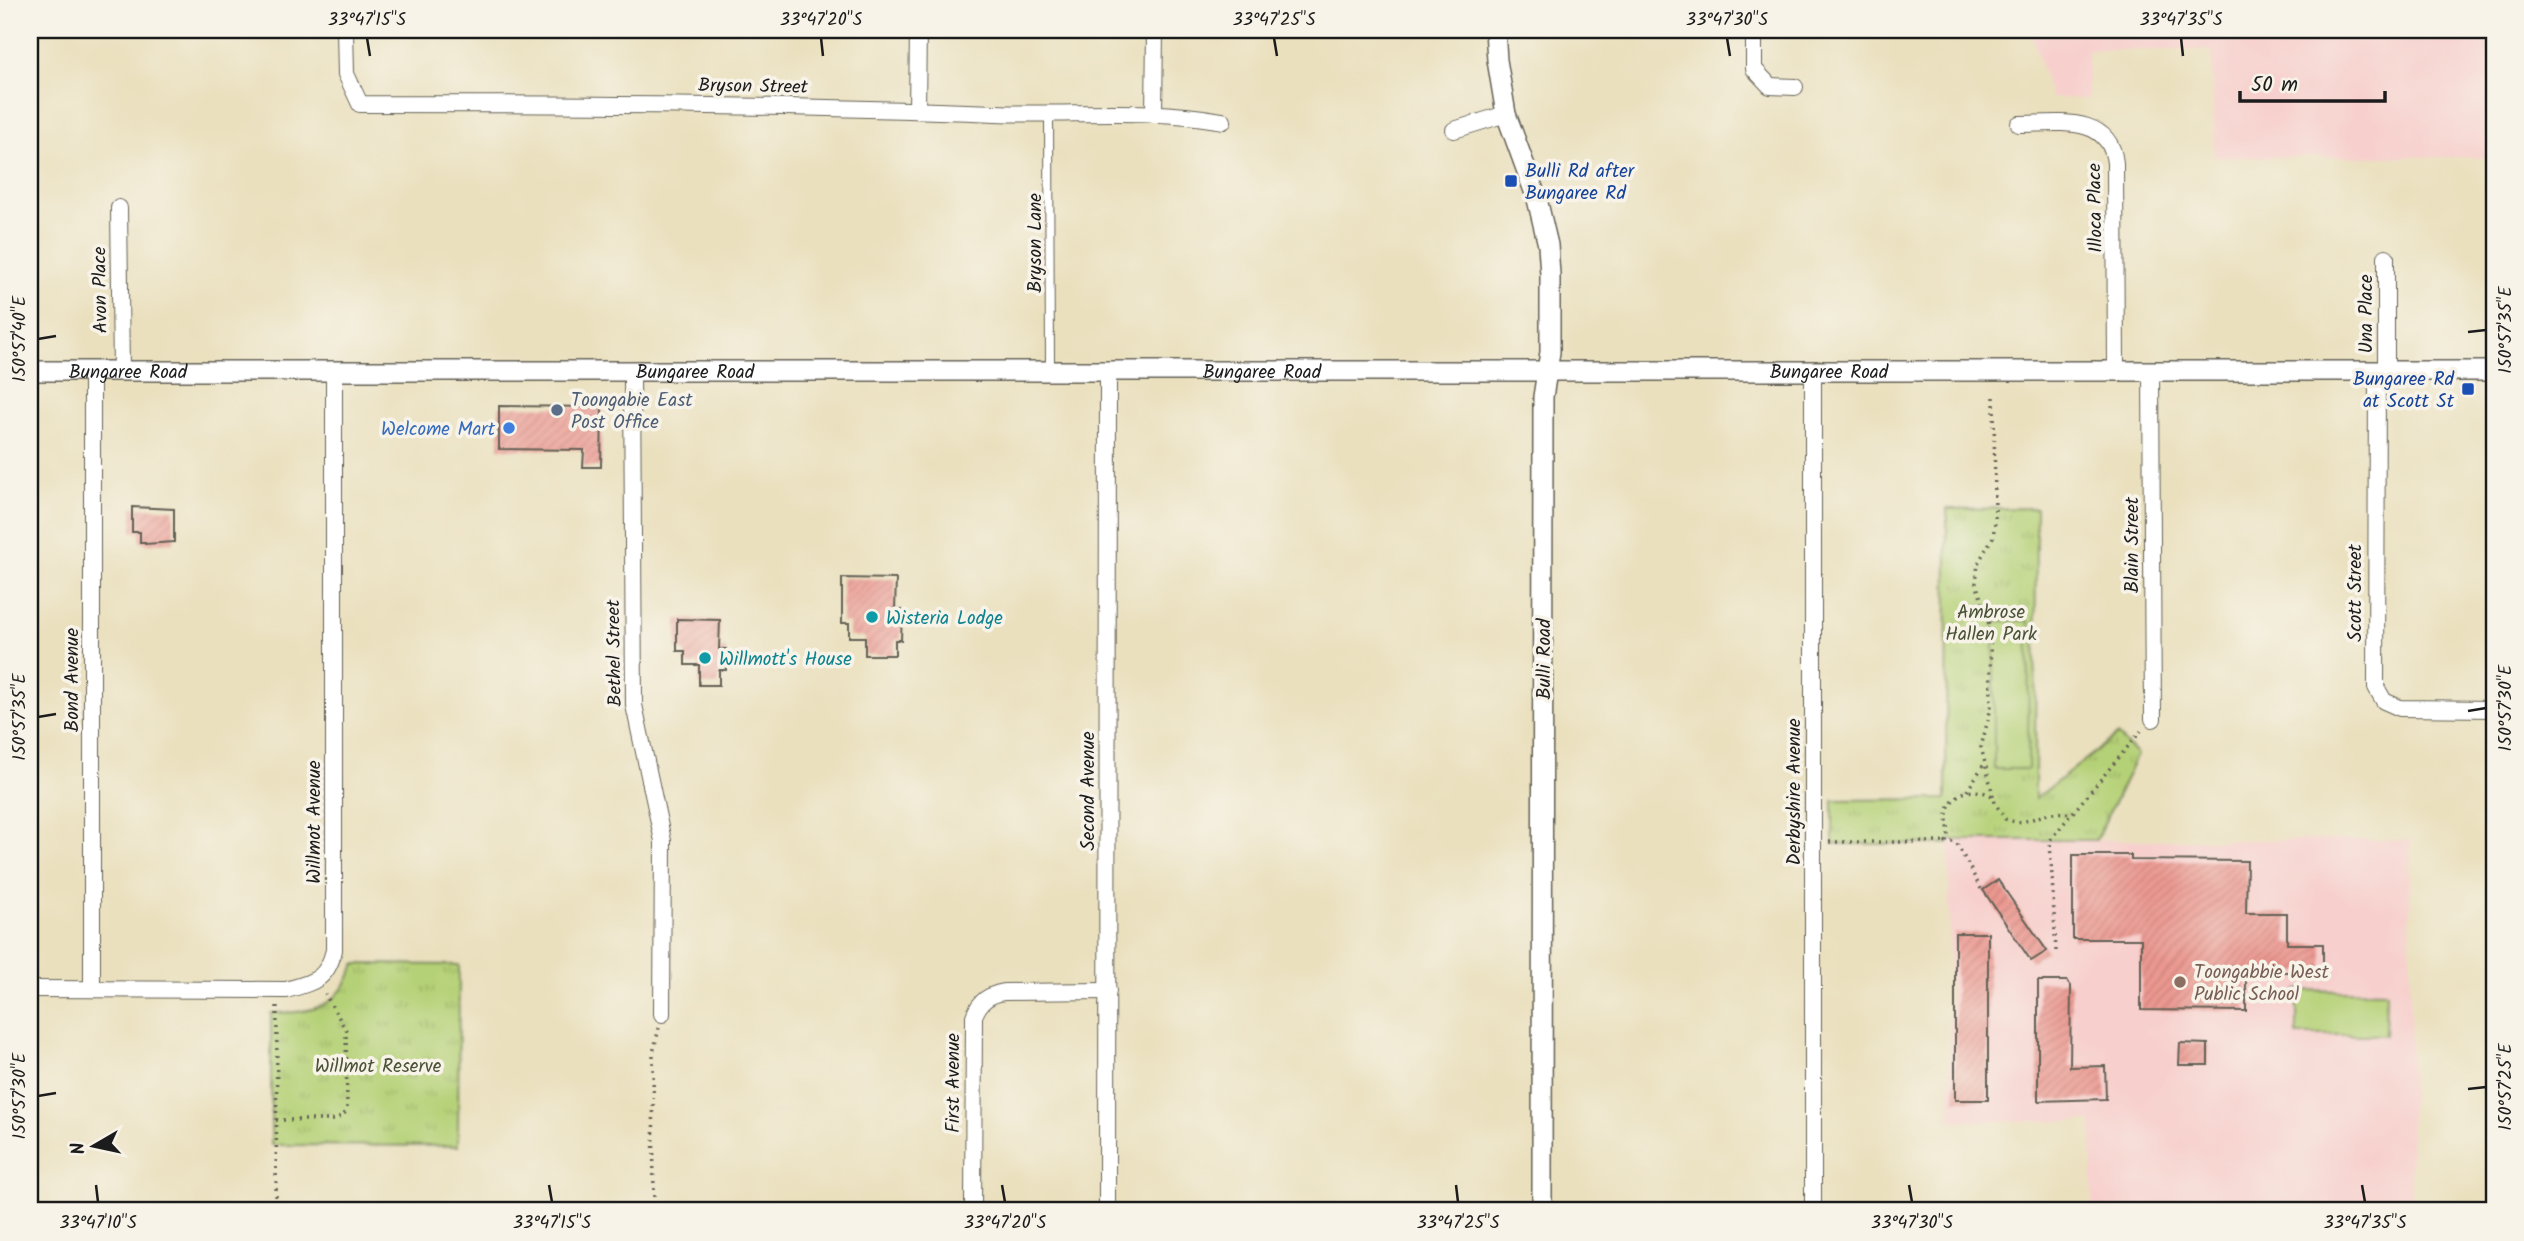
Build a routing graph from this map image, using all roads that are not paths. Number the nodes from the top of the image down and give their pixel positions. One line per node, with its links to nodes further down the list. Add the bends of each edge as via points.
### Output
1 (345, 30): 7 (street, Bryson Street, via 346,74 360,104 701,104)
2 (918, 30): 7 (street)
3 (1155, 30): 8 (street)
4 (1495, 30): 9 (street, Bulli Road)
5 (1754, 30): 6 (street, via 1754,69 1770,86)
6 (1795, 87)
7 (917, 110): 10 (street, Bryson Street)
8 (1154, 114): 10 (street, Bryson Street); 11 (street, Bryson Street)
9 (1506, 114): 13 (street); 27 (street, Bulli Road, via 1537,199 1548,245 1550,352)
10 (1049, 115): 17 (lane, Bryson Lane)
11 (1223, 121)
12 (2019, 124): 21 (street, Illoca Place, via 2087,125 2113,149)
13 (1454, 130)
14 (119, 208): 20 (street, Avon Place)
15 (2386, 257): 23 (street, Una Place)
16 (334, 370): 20 (street, Bungaree Road); 25 (street, Bungaree Road); 32 (street, Willmot Avenue, via 331,963 324,976 277,990)
17 (1049, 370): 25 (street, Bungaree Road); 26 (street, Bungaree Road)
18 (30, 371): 19 (street, Bungaree Road)
19 (92, 371): 20 (street, Bungaree Road); 32 (street, Bond Avenue)
20 (121, 371)
21 (2116, 371): 22 (street, Bungaree Road); 28 (street, Bungaree Road)
22 (2151, 371): 23 (street, Bungaree Road); 30 (street, Blain Street)
23 (2382, 371): 24 (street, Bungaree Road); 29 (street, Scott Street, via 2376,687 2384,701 2400,708)
24 (2494, 371)
25 (632, 372): 34 (street, Bethel Street, via 634,705 663,841)
26 (1108, 372): 27 (street, Bungaree Road); 33 (street, Second Avenue)
27 (1546, 372): 28 (street, Bungaree Road); 37 (street, Bulli Road)
28 (1813, 372): 38 (street, Derbyshire Avenue)
29 (2494, 709)
30 (2153, 719)
31 (30, 989): 32 (street)
32 (92, 989)
33 (1108, 991): 35 (street, First Avenue, via 1004,992 979,1004 974,1017); 36 (street, Second Avenue)
34 (662, 1014)
35 (973, 1211)
36 (1107, 1211)
37 (1542, 1211)
38 (1813, 1211)

